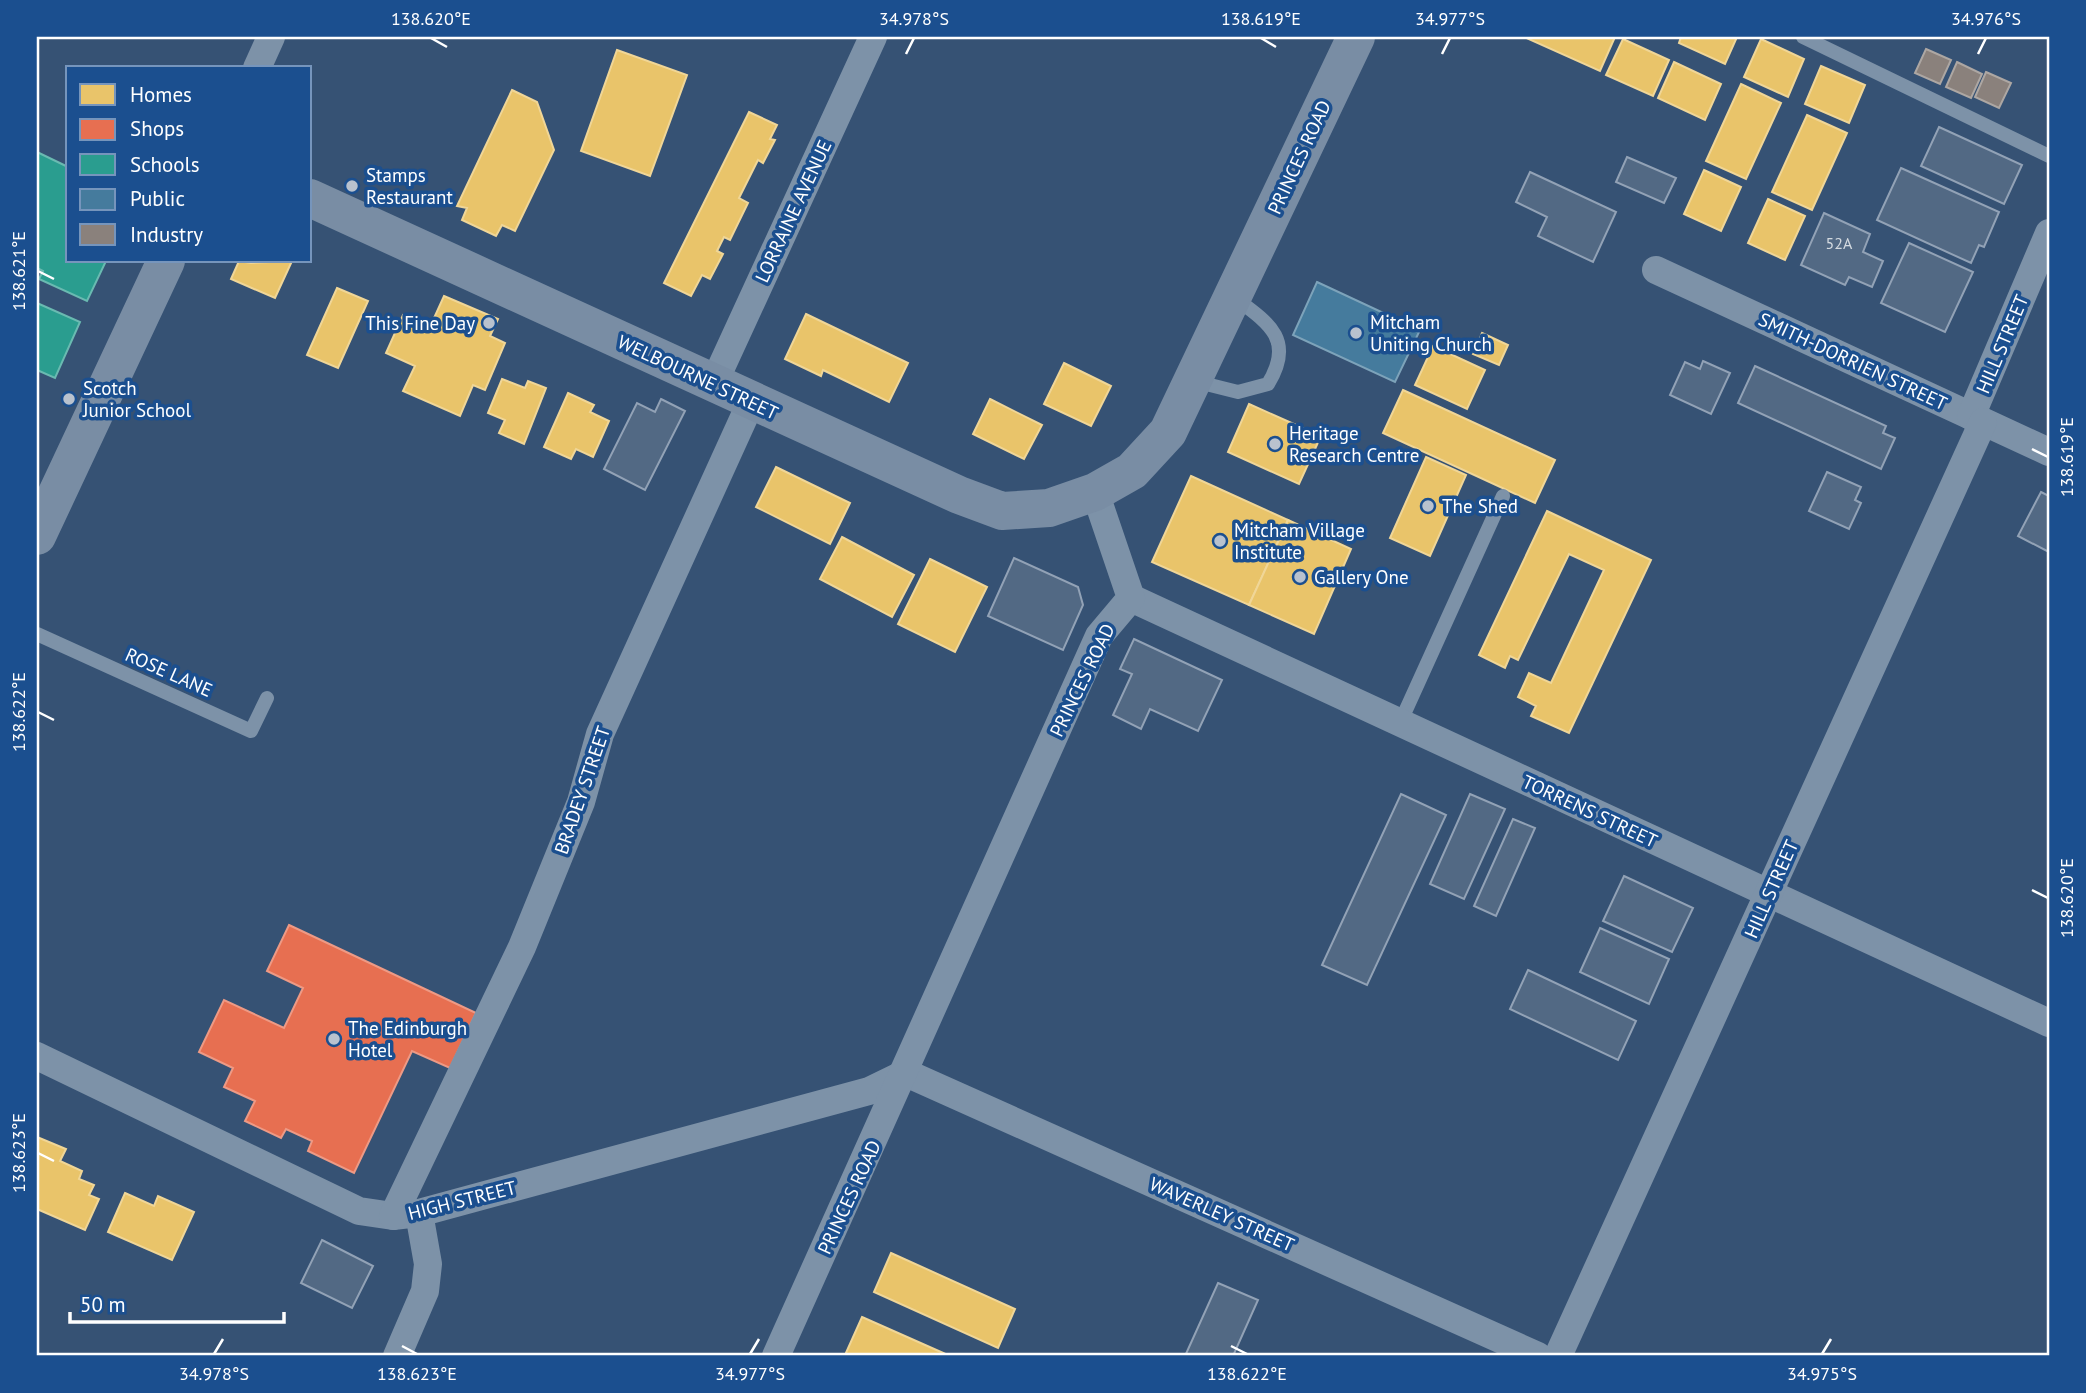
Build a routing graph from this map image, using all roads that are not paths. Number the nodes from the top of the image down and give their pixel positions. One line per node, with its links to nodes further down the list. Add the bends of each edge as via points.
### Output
1 (271, 37): 5 (street)
2 (873, 37): 13 (street, LORRAINE AVENUE)
3 (1356, 37): 11 (street, PRINCES ROAD)
4 (1803, 37): 6 (lane)
5 (258, 66)
6 (2049, 156)
7 (312, 199): 13 (street, WELBOURNE STREET)
8 (2049, 233): 15 (street, HILL STREET)
9 (166, 262): 19 (street)
10 (1656, 270): 15 (street, SMITH-DORRIEN STREET)
11 (1234, 297): 12 (street, PRINCES ROAD); 12 (lane, via 1268,322 1279,343 1281,360 1268,384 1238,392)
12 (1193, 381): 17 (street, PRINCES ROAD, via 1168,432 1132,471)
13 (713, 385): 14 (street, WELBOURNE STREET)
14 (751, 402): 17 (street, WELBOURNE STREET, via 1002,511 1049,508); 28 (street, BRADEY STREET, via 600,734 581,802)
15 (1977, 419): 16 (street, SMITH-DORRIEN STREET); 24 (street, HILL STREET)
16 (2049, 452)
17 (1095, 492): 20 (street)
18 (1503, 496): 23 (lane)
19 (37, 536)
20 (1131, 598): 23 (street, TORRENS STREET); 27 (street, PRINCES ROAD, via 1099,636)
21 (37, 634): 22 (lane, ROSE LANE, via 251,731)
22 (267, 698)
23 (1400, 723): 24 (street, TORRENS STREET)
24 (1770, 893): 25 (street, TORRENS STREET); 32 (street, HILL STREET)
25 (2049, 1023)
26 (37, 1056): 28 (street, HIGH STREET, via 359,1211)
27 (906, 1073): 28 (street, HIGH STREET, via 869,1091); 30 (street, PRINCES ROAD); 31 (street, WAVERLEY STREET)
28 (406, 1214): 29 (street, via 428,1264 425,1292)
29 (397, 1356)
30 (776, 1356)
31 (1538, 1356)
32 (1558, 1356)

